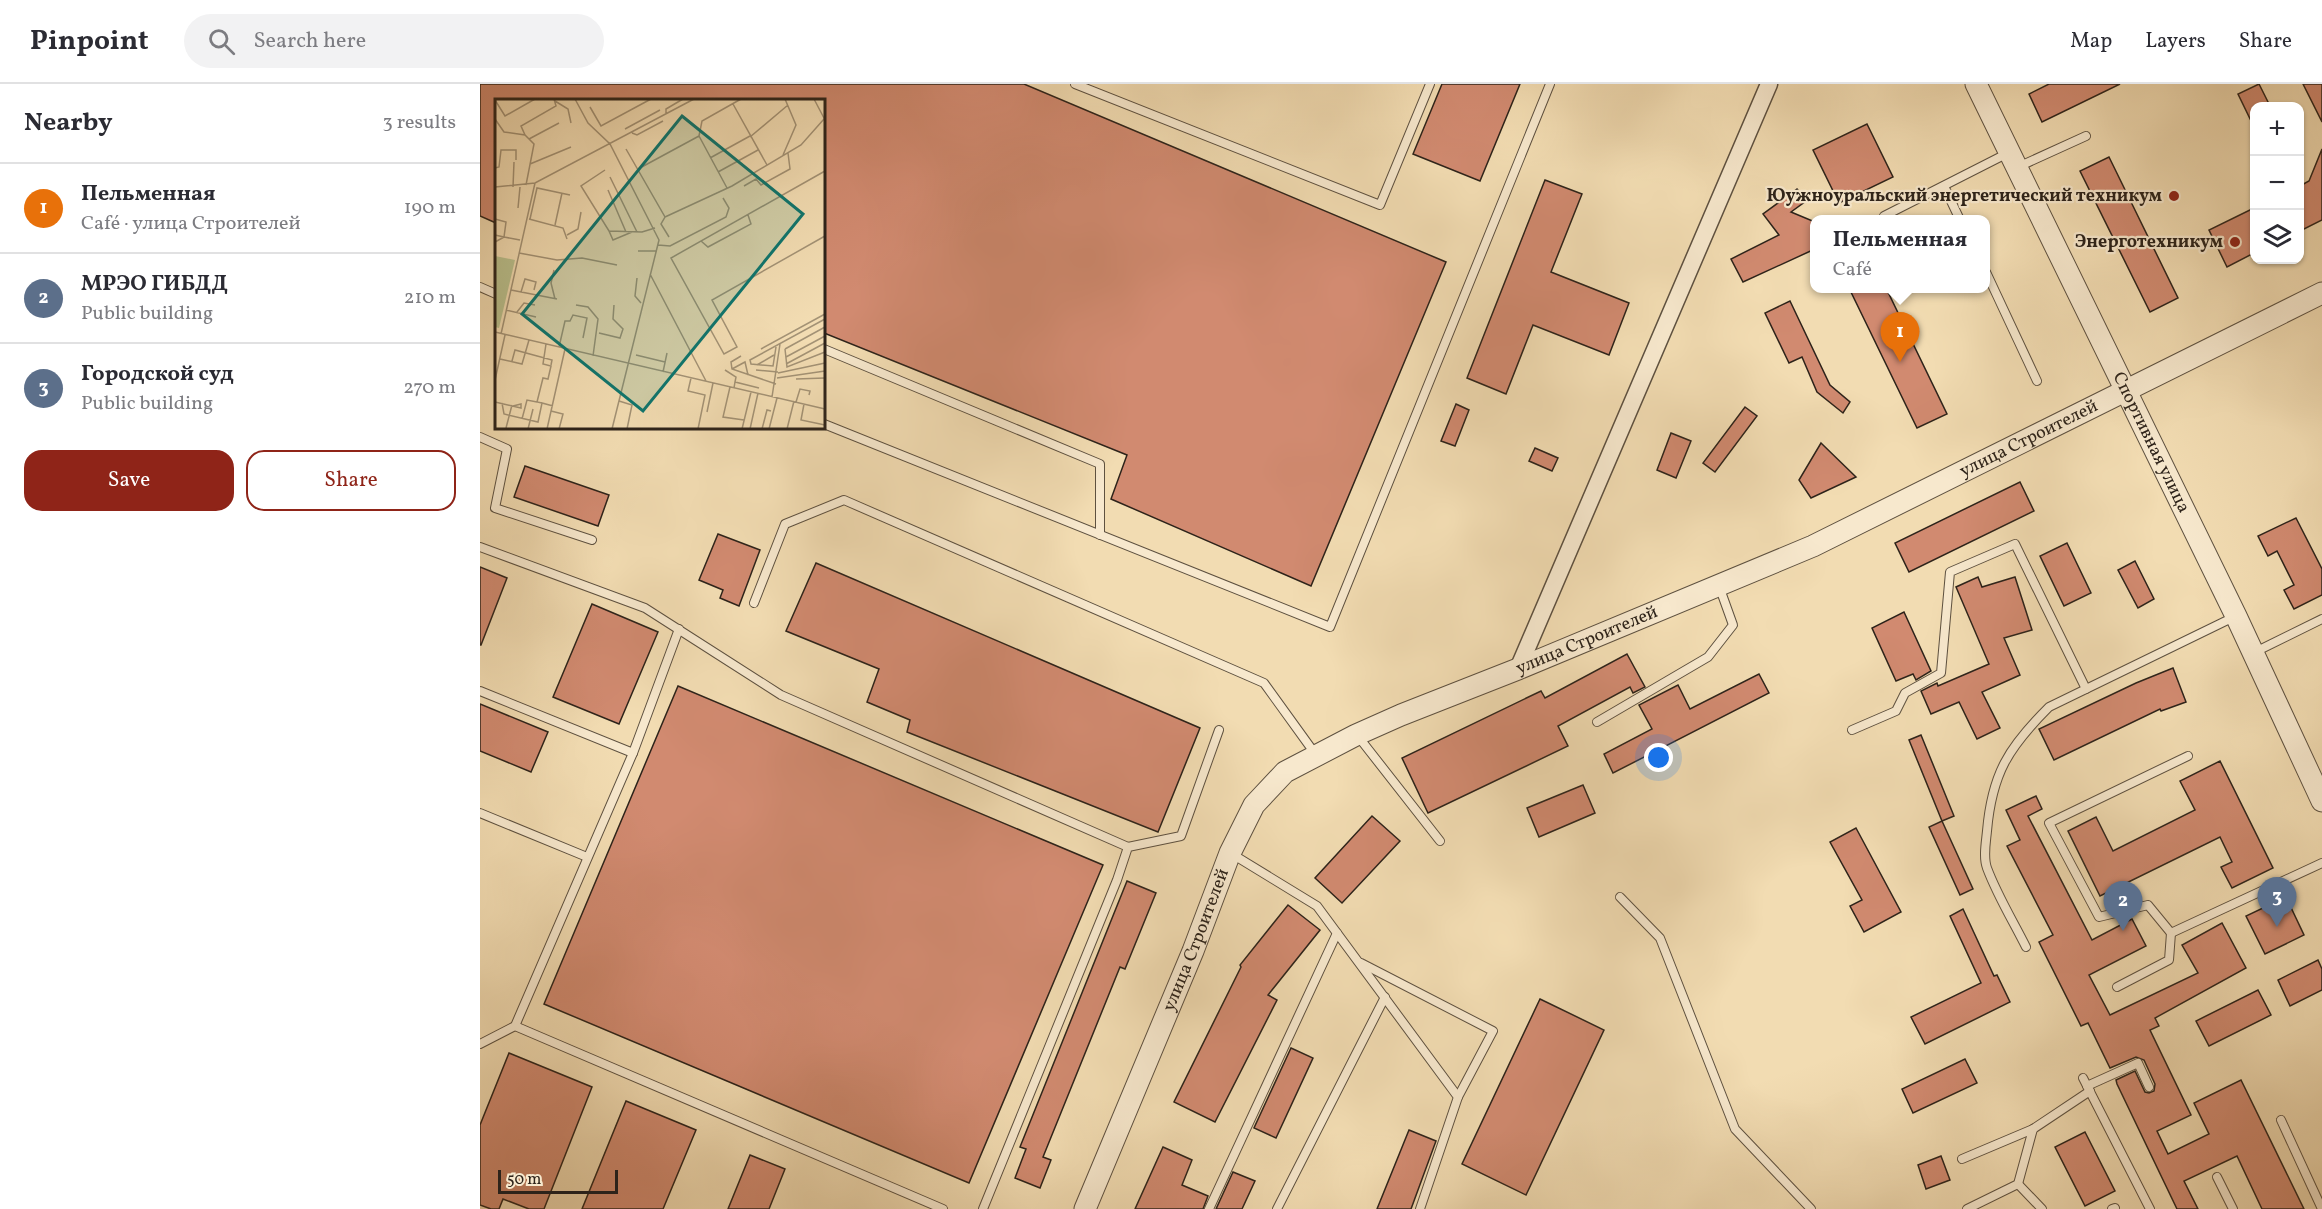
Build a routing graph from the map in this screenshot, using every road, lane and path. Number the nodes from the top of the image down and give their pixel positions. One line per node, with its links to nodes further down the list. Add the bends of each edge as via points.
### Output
1 (1075, 84): 2 (lane, via 1380,205)
2 (1430, 84)
3 (1550, 84): 20 (lane, via 1330,627)
4 (1769, 84): 29 (street)
5 (1976, 84): 7 (street, Спортивная улица)
6 (2086, 136): 7 (lane)
7 (2014, 160): 8 (lane); 17 (street, Спортивная улица)
8 (1944, 186): 9 (lane); 10 (lane)
9 (1886, 215)
10 (1958, 215)
11 (1990, 281): 16 (lane)
12 (480, 287): 14 (lane)
13 (2322, 293): 17 (street, улица Строителей)
14 (495, 294)
15 (825, 349): 20 (lane, via 1100,464)
16 (2037, 381)
17 (2127, 389): 23 (street, улица Строителей, via 1813,546); 25 (street, Спортивная улица)
18 (825, 424): 20 (lane)
19 (480, 437): 21 (lane, via 507,448 495,508)
20 (1100, 535)
21 (592, 540)
22 (480, 547): 27 (lane, via 645,608)
23 (1719, 585): 29 (street, улица Строителей); 32 (lane, via 1733,624 1708,657)
24 (754, 603): 37 (lane, via 785,524 844,500 1264,683)
25 (2236, 616): 28 (street, Спортивная улица); 30 (lane)
26 (2322, 619): 28 (lane)
27 (679, 629): 36 (lane); 42 (lane, via 781,694)
28 (2253, 653): 39 (street, Спортивная улица)
29 (1518, 669): 35 (street, улица Строителей)
30 (2086, 689): 34 (lane, via 2015,544 1950,572 1941,673 1905,693 1896,711); 49 (lane, via 2049,706 2028,728 2007,756 1992,790 1986,866)
31 (480, 691): 36 (lane)
32 (1597, 722)
33 (1219, 730): 42 (lane, via 1181,836)
34 (1852, 730)
35 (1356, 735): 37 (street, улица Строителей); 41 (lane)
36 (633, 753): 44 (lane)
37 (1316, 755): 43 (street, улица Строителей, via 1285,772 1254,805)
38 (2188, 756): 48 (lane, via 2049,823 2099,917 2148,905)
39 (2322, 801)
40 (480, 813): 44 (lane)
41 (1440, 841)
42 (1128, 847): 65 (lane)
43 (1230, 853): 47 (lane, via 1317,906); 66 (street, улица Строителей)
44 (587, 857): 53 (lane)
45 (2322, 863): 48 (lane)
46 (1620, 897): 70 (lane, via 1660,938 1735,1129)
47 (1337, 933): 50 (lane); 67 (lane)
48 (2171, 933): 51 (lane, via 2169,960)
49 (2026, 946)
50 (1358, 962): 52 (lane); 58 (lane, via 1493,1031)
51 (2116, 987)
52 (1385, 998): 58 (lane); 68 (lane)
53 (515, 1026): 54 (lane); 64 (lane)
54 (480, 1044)
55 (2083, 1078): 57 (lane)
56 (2149, 1087): 57 (lane, via 2138,1063)
57 (2088, 1089): 60 (lane); 73 (lane)
58 (1458, 1097): 69 (lane)
59 (2281, 1120): 75 (lane)
60 (2033, 1129): 61 (lane); 63 (lane)
61 (1962, 1159)
62 (2217, 1177): 74 (lane)
63 (2018, 1184): 71 (lane); 72 (lane)
64 (943, 1209)
65 (983, 1209)
66 (1085, 1209)
67 (1209, 1209)
68 (1277, 1209)
69 (1420, 1209)
70 (1811, 1209)
71 (1967, 1209)
72 (2042, 1209)
73 (2150, 1209)
74 (2233, 1209)
75 (2322, 1209)

